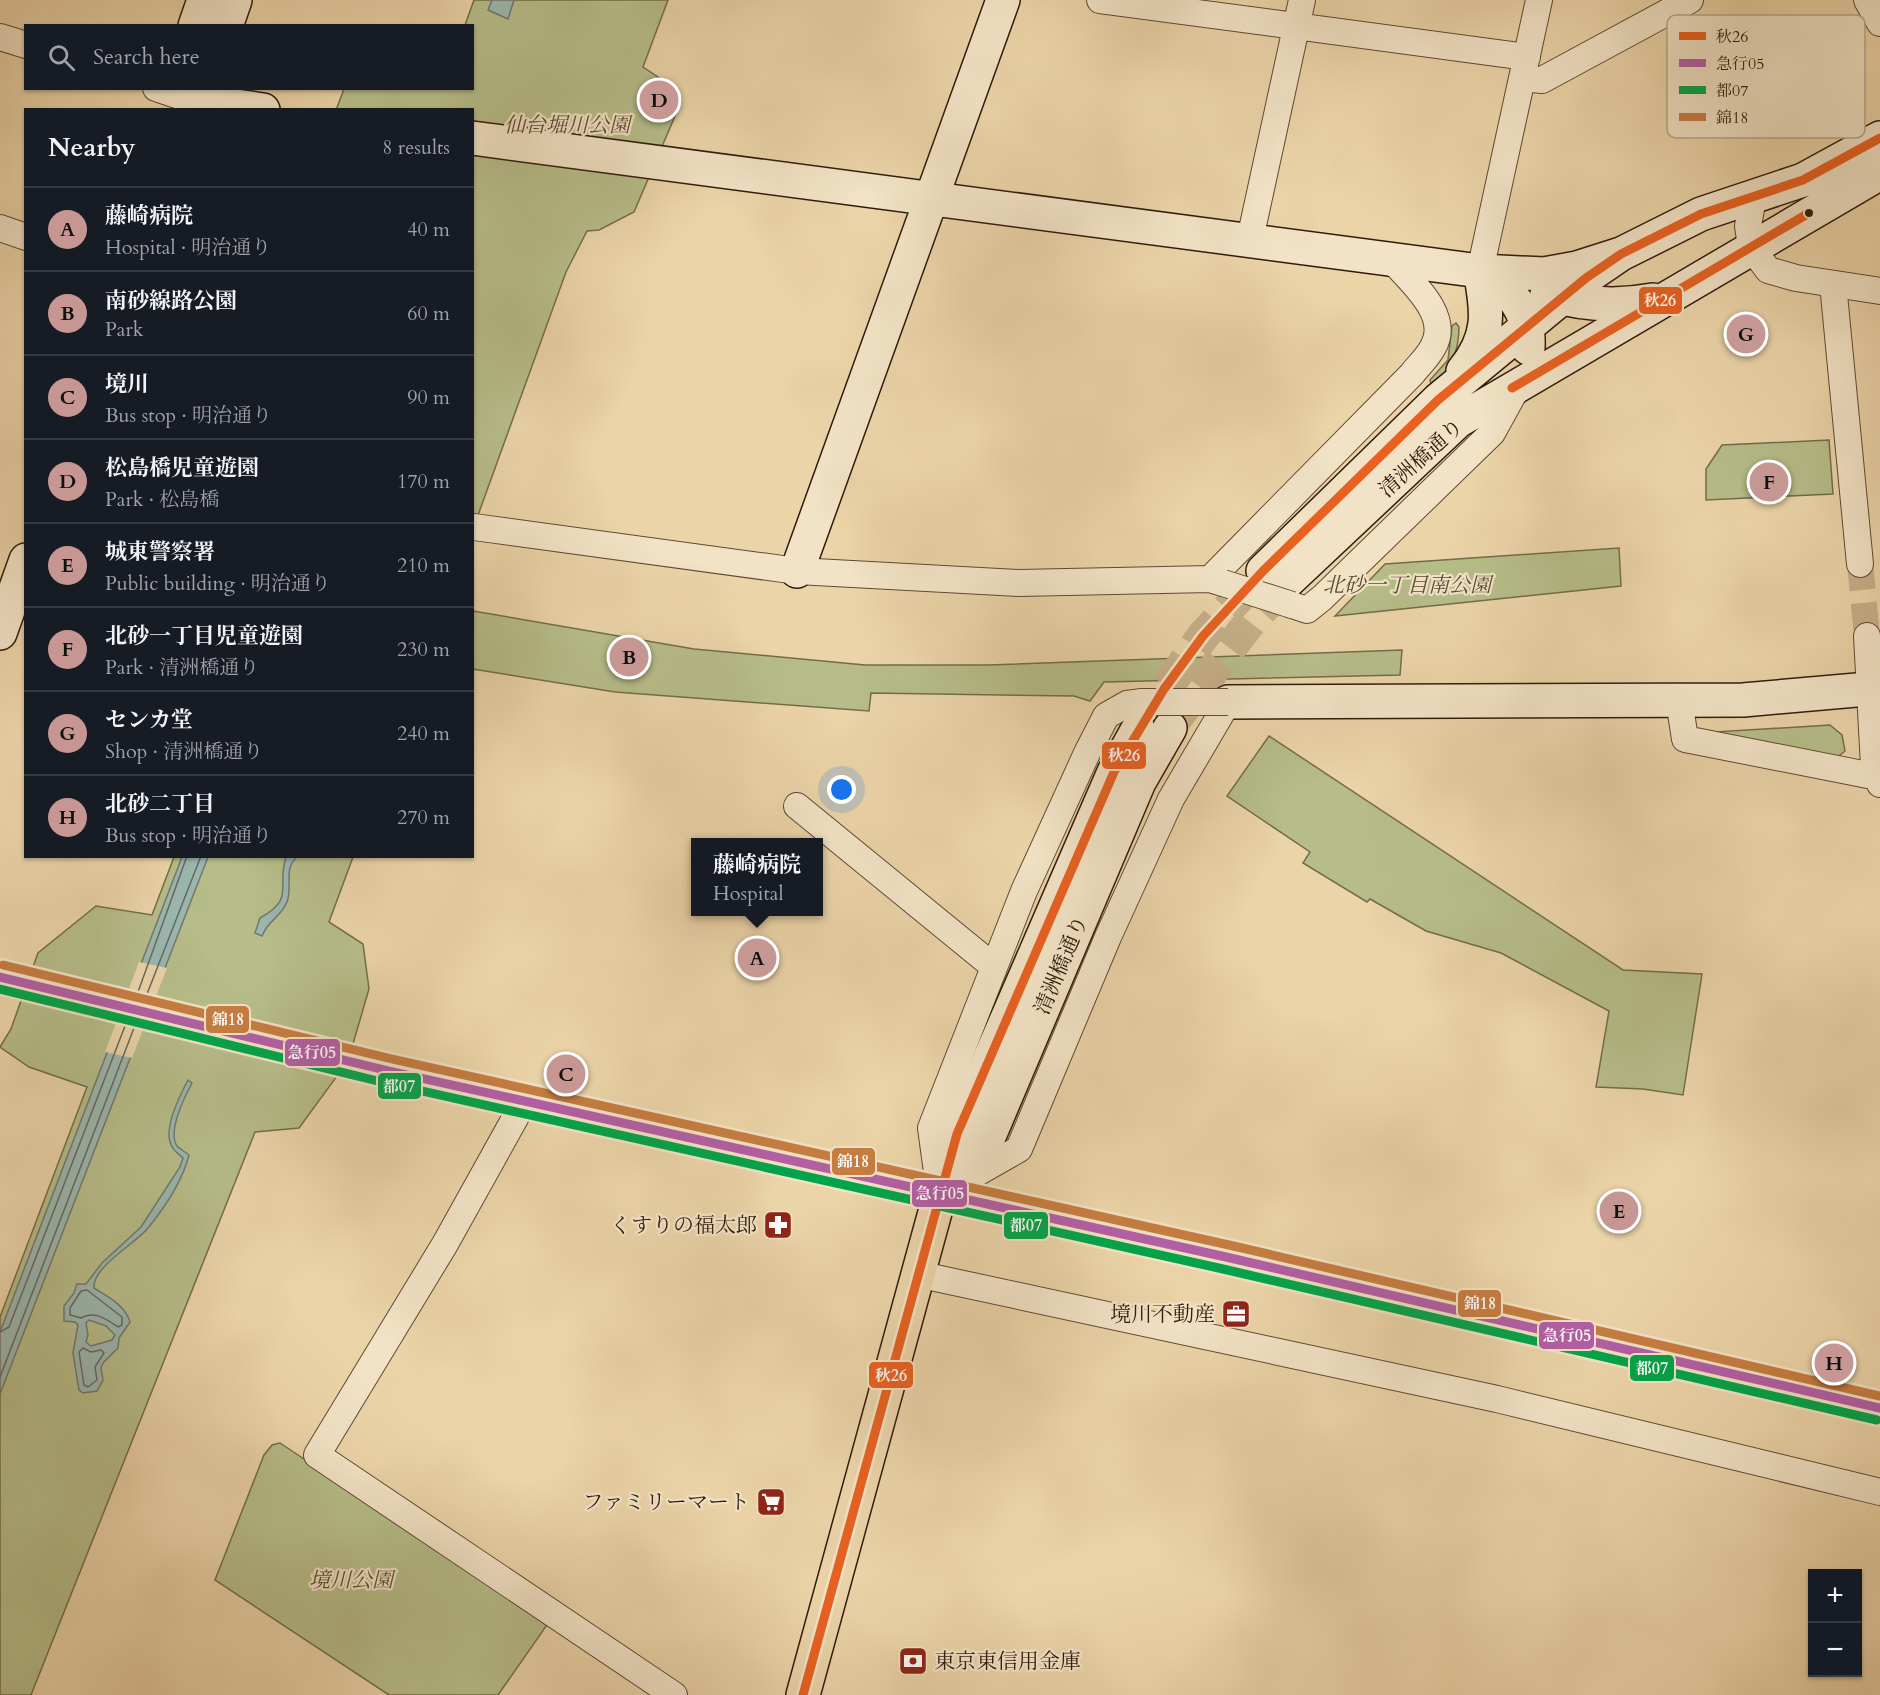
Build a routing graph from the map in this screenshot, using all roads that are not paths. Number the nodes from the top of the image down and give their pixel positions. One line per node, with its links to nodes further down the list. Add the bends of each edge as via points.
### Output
1 (204, 0): 10 (street)
2 (235, 0): 11 (street)
3 (1002, 0): 23 (street)
4 (1100, 0): 12 (street)
5 (1302, 0): 12 (street)
6 (1539, 0): 15 (street)
7 (1690, 0): 15 (street, via 1542,80)
8 (1867, 0): 9 (street)
9 (1880, 23)
10 (196, 24)
11 (227, 24)
12 (1296, 25): 15 (street); 26 (street)
13 (0, 37): 14 (street)
14 (24, 44)
15 (1524, 67): 30 (street)
16 (164, 90): 17 (street)
17 (189, 96): 18 (street)
18 (253, 108)
19 (474, 138): 23 (street)
20 (1880, 138): 22 (street, 清洲橋通り, via 1803,180)
21 (1880, 173): 27 (street, 清洲橋通り)
22 (1753, 198): 27 (street, via 1748,226); 28 (street, 清洲橋通り, via 1701,214)
23 (930, 199): 26 (street); 41 (street)
24 (0, 228): 25 (street)
25 (24, 236)
26 (1250, 239): 29 (street)
27 (1751, 247): 31 (street, via 1768,270); 33 (street, 清洲橋通り)
28 (1621, 254): 30 (street, via 1544,274); 34 (street, 清洲橋通り)
29 (1390, 258): 30 (street); 42 (street, via 1431,305 1438,329 1434,346 1413,374)
30 (1480, 271): 34 (street); 35 (street, via 1509,290 1523,313); 37 (street, via 1486,306 1484,336 1475,357)
31 (1833, 284): 32 (street); 39 (street)
32 (1880, 291)
33 (1665, 297): 34 (street, via 1623,306); 36 (street, 清洲橋通り)
34 (1562, 298): 35 (street, 清洲橋通り)
35 (1526, 328): 36 (street, via 1529,345); 37 (street, 清洲橋通り)
36 (1519, 384): 43 (street, 清洲橋通り, via 1458,421)
37 (1438, 400): 43 (street, 清洲橋通り)
38 (474, 527): 41 (street)
39 (1860, 564)
40 (24, 566): 44 (street)
41 (797, 571): 42 (street, via 1019,583)
42 (1216, 581): 43 (street, bridge)
43 (1281, 586)
44 (0, 633)
45 (1867, 636): 46 (street)
46 (1875, 689): 47 (street, via 1743,700); 50 (street, via 1874,766)
47 (1679, 700): 48 (street); 50 (street, via 1685,739)
48 (1228, 702): 49 (street, bridge); 55 (street, via 1171,799 1019,1149)
49 (1150, 719): 52 (street, via 1127,704 1106,716); 55 (street, 清洲橋通り, via 1139,782 987,1141)
50 (1879, 780)
51 (797, 806): 52 (street)
52 (994, 967): 55 (street, via 931,1128)
53 (0, 977): 54 (main road)
54 (524, 1102): 55 (main road); 59 (street, via 445,1244 317,1455)
55 (940, 1194): 56 (main road, 清洲橋通り); 57 (main road)
56 (917, 1274): 58 (street, via 1497,1399); 60 (main road, 清洲橋通り)
57 (1880, 1408)
58 (1880, 1492)
59 (674, 1695)
60 (803, 1695)

